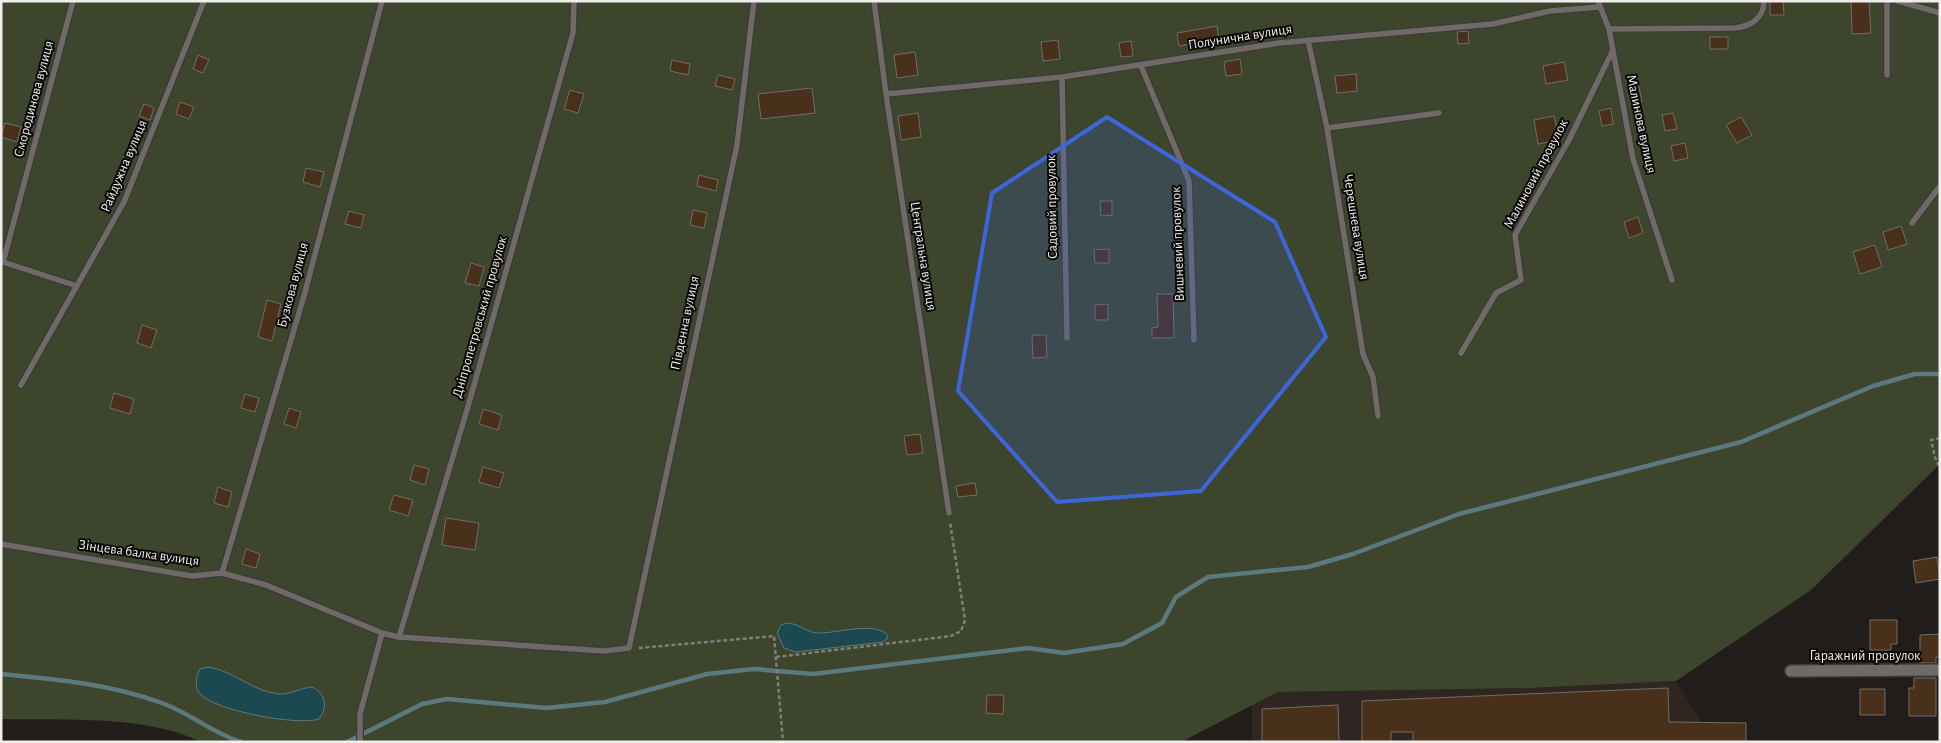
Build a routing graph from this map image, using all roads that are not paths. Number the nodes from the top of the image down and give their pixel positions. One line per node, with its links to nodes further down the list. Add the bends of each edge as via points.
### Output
1 (73, 1): 24 (lane, Смородинова вулиця, via 3,262)
2 (204, 1): 24 (lane, Райдужна вулиця, via 124,202)
3 (382, 1): 32 (lane, Бузкова вулиця, via 304,296)
4 (574, 1): 34 (lane, Дніпропетровський провулок, via 573,33)
5 (754, 1): 35 (lane, Південна вулиця, via 737,145)
6 (874, 1): 18 (lane, Центральна вулиця)
7 (1764, 1): 12 (lane, via 1758,18 1748,26)
8 (1887, 1): 16 (lane)
9 (1898, 1): 11 (lane)
10 (1598, 4): 12 (lane, Малинова вулиця); 13 (lane, Полунична вулиця, via 1493,24)
11 (1940, 13)
12 (1609, 29): 14 (lane, Малинова вулиця)
13 (1308, 40): 15 (lane, Полунична вулиця); 20 (lane, Черешнева вулиця)
14 (1613, 50): 23 (lane, Малинова вулиця, via 1634,159); 27 (lane, Малиновий провулок, via 1569,140 1515,235 1520,280 1496,293)
15 (1140, 66): 17 (lane, Полунична вулиця); 26 (lane, Вишневий провулок, via 1189,181)
16 (1887, 75)
17 (1062, 77): 18 (lane, Полунична вулиця); 25 (lane, Садовий провулок)
18 (886, 94): 30 (lane, Центральна вулиця)
19 (1439, 113): 20 (lane)
20 (1327, 128): 29 (lane, Черешнева вулиця, via 1363,354 1373,376)
21 (1940, 186): 22 (lane)
22 (1912, 223)
23 (1672, 280)
24 (77, 286): 28 (lane, Райдужна вулиця)
25 (1067, 338)
26 (1194, 340)
27 (1461, 353)
28 (21, 385)
29 (1378, 416)
30 (949, 513)
31 (1, 544): 32 (lane, Зінцева балка вулиця, via 192,576)
32 (222, 573): 33 (lane, Зінцева балка вулиця, via 266,584)
33 (382, 633): 34 (lane, Зінцева балка вулиця); 38 (lane, via 360,714)
34 (399, 637): 35 (lane, Зінцева балка вулиця, via 604,650)
35 (628, 648)
36 (1940, 670): 37 (street, Гаражний провулок)
37 (1791, 671)
38 (360, 742)

